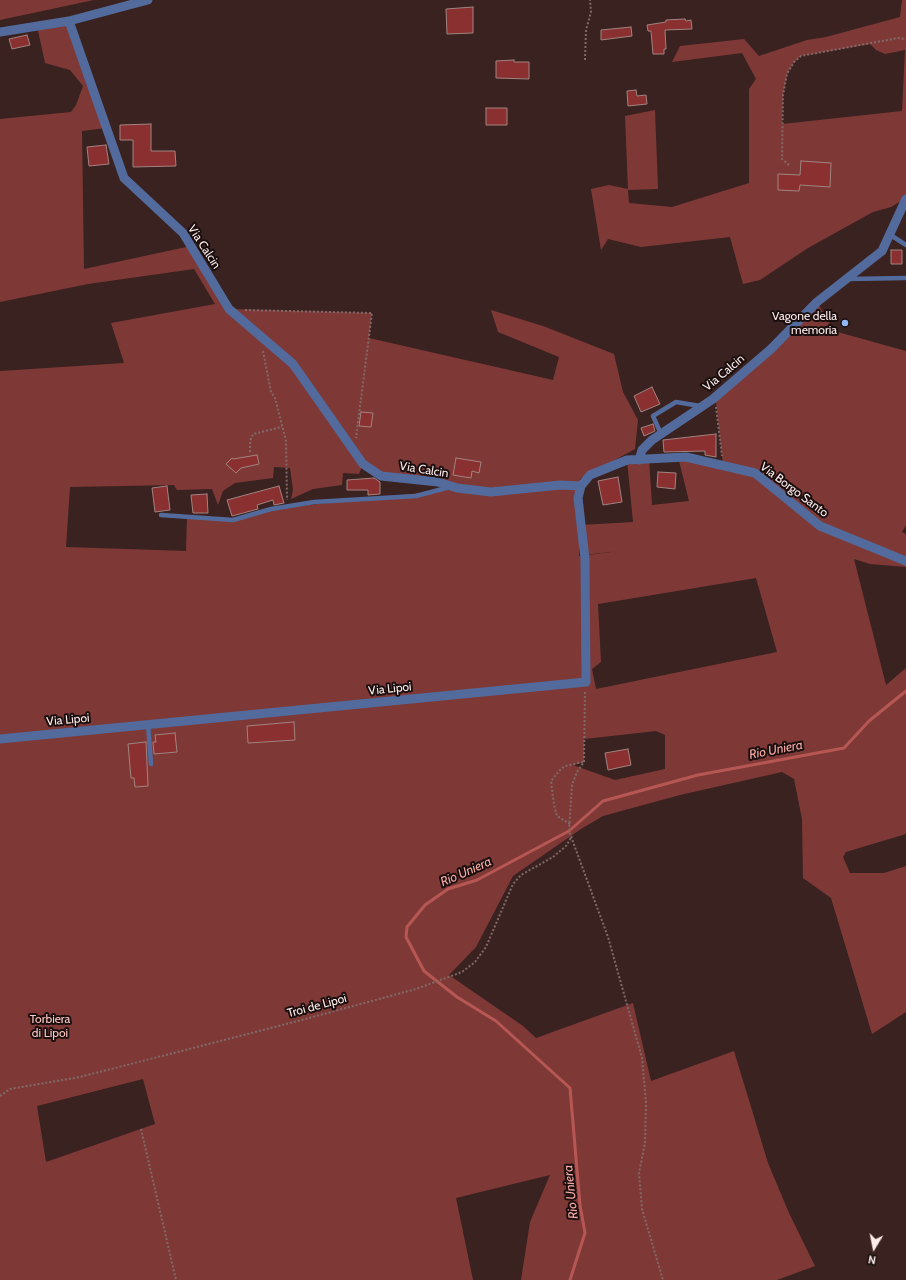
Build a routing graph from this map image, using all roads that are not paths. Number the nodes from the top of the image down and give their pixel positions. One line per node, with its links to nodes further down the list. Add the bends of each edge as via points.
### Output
1 (148, 0): 2 (street)
2 (69, 21): 3 (street); 13 (street, Via Calcin, via 124,178 183,233 229,309 293,364 363,464 381,476 438,482)
3 (1, 31)
4 (906, 199): 5 (street, Via Calcin)
5 (889, 234): 6 (lane); 8 (street, Via Calcin, via 882,251)
6 (906, 245)
7 (906, 278): 8 (lane)
8 (846, 279): 9 (street, Via Calcin, via 817,302 771,349)
9 (702, 406): 10 (street, Via Calcin); 10 (lane, via 676,402 653,416)
10 (661, 434): 11 (street, Via Calcin, via 642,450)
11 (639, 460): 12 (street, via 627,460 590,475); 15 (street, Via Borgo Santo, via 686,457 755,473 820,526)
12 (581, 486): 13 (street, Via Calcin, via 560,485 491,492); 16 (street, Via Lipoi, via 578,498 585,559 586,682)
13 (451, 487): 14 (lane, via 416,496 314,502 271,508 233,520)
14 (161, 515)
15 (906, 561)
16 (148, 724): 17 (street, Via Lipoi); 18 (lane)
17 (0, 739)
18 (151, 764)

